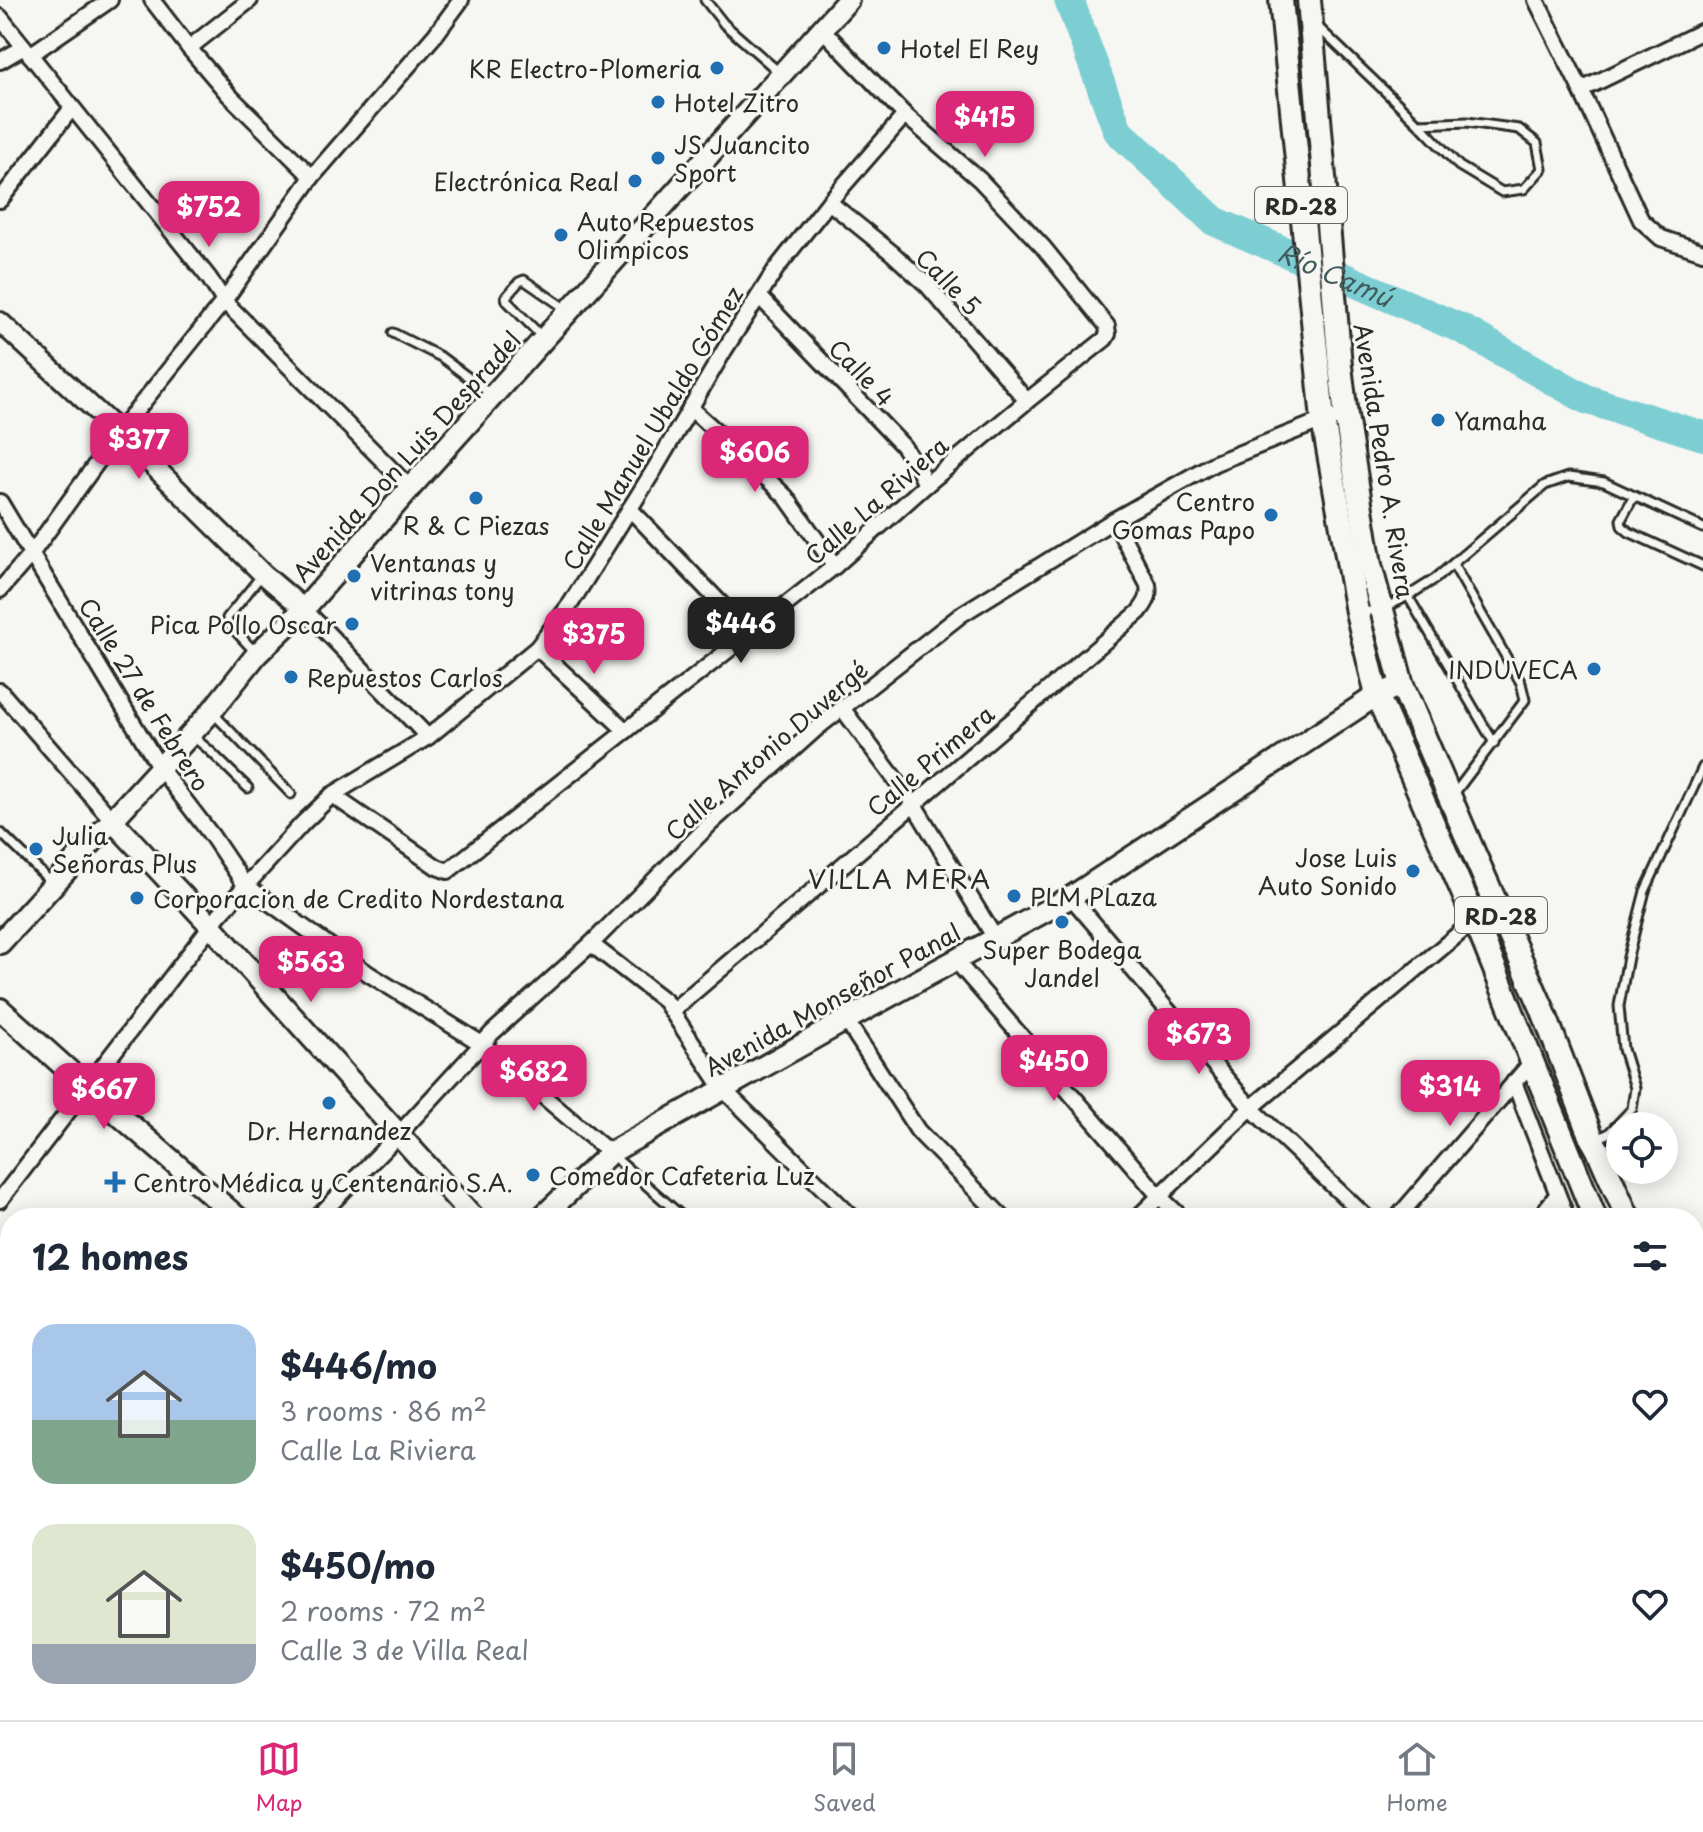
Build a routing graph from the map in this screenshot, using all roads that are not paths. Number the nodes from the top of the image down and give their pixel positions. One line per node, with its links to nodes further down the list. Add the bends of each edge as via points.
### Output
1 (110, 0): 14 (street)
2 (152, 0): 13 (street)
3 (250, 0): 13 (street)
4 (461, 0): 21 (street)
5 (705, 0): 16 (lane)
6 (848, 0): 11 (main road, Avenida Don Luis Despradel)
7 (1281, 0): 31 (main road, Avenida Pedro A. Rivera / RD-28)
8 (1536, 0): 17 (street)
9 (1310, 10): 20 (lane); 31 (main road, Avenida Pedro A. Rivera / RD-28)
10 (0, 17): 14 (street)
11 (822, 29): 16 (main road, Avenida Don Luis Despradel); 19 (street, Calle La Riviera)
12 (1703, 31): 17 (street)
13 (189, 48): 21 (street)
14 (27, 51): 15 (street); 18 (street)
15 (0, 61)
16 (781, 74): 27 (main road, Avenida Don Luis Despradel)
17 (1581, 90): 24 (street, via 1641,220 1661,238)
18 (72, 108): 22 (street); 26 (street)
19 (905, 115): 23 (street, Calle Manuel Ubaldo Gómez); 33 (street, Calle La Riviera, via 980,180 1107,326 1105,339)
20 (1419, 124): 20 (lane, via 1459,166 1502,192 1524,189 1542,169 1537,143 1519,129 1467,122)
21 (312, 177): 26 (street)
22 (0, 200)
23 (829, 202): 25 (street, Calle Manuel Ubaldo Gómez); 33 (street, Calle 5, via 927,285)
24 (1703, 252)
25 (759, 296): 34 (street, Calle Manuel Ubaldo Gómez); 38 (street, Calle 4, via 903,446)
26 (224, 301): 37 (street); 39 (street)
27 (570, 311): 30 (main road, Avenida Don Luis Despradel); 30 (lane, via 528,282 519,282 507,301)
28 (0, 322): 37 (street)
29 (393, 333): 32 (lane, via 441,357)
30 (545, 339): 32 (main road, Avenida Don Luis Despradel)
31 (1329, 367): 35 (main road, Avenida Pedro A. Rivera / RD-28); 36 (main road, Avenida Pedro A. Rivera / RD-28)
32 (493, 396): 39 (main road, Avenida Don Luis Despradel)
33 (1027, 401): 38 (street, Calle La Riviera)
34 (690, 408): 42 (street, Calle Manuel Ubaldo Gómez); 47 (street, via 786,497)
35 (1346, 416): 36 (street, Calle Antonio Duvergé); 53 (main road, Avenida Pedro A. Rivera / RD-28)
36 (1323, 420): 43 (street, Calle Antonio Duvergé, via 1215,463); 54 (main road, Avenida Pedro A. Rivera / RD-28)
37 (119, 432): 45 (street); 49 (street)
38 (926, 485): 47 (street, Calle La Riviera)
39 (410, 488): 52 (main road, Avenida Don Luis Despradel)
40 (1634, 496): 44 (lane); 46 (lane, via 1604,482 1568,477 1545,485); 48 (lane, via 1622,526)
41 (0, 502): 45 (street, Calle 27 de Febrero)
42 (630, 509): 55 (street); 56 (street, Calle Manuel Ubaldo Gómez)
43 (1114, 520): 61 (street, Calle Antonio Duvergé, via 962,614); 73 (street, Calle Primera, via 1148,585 1147,601)
44 (1703, 528)
45 (32, 553): 50 (street); 68 (street, Calle 27 de Febrero)
46 (1453, 564): 51 (lane); 66 (lane, via 1521,683 1525,700)
47 (835, 566): 55 (street, Calle La Riviera)
48 (1703, 566)
49 (263, 574): 52 (street); 57 (lane, via 227,618)
50 (0, 590)
51 (1408, 596): 53 (lane); 66 (lane)
52 (304, 609): 57 (main road, Avenida Don Luis Despradel); 65 (street)
53 (1381, 610): 54 (lane); 58 (main road, Avenida Pedro A. Rivera / RD-28)
54 (1357, 612): 60 (main road, Avenida Pedro A. Rivera / RD-28)
55 (750, 634): 63 (street, Calle La Riviera)
56 (537, 648): 63 (street); 65 (street, Calle Manuel Ubaldo Gómez)
57 (257, 654): 62 (main road, Avenida Don Luis Despradel)
58 (1402, 685): 60 (main road, Avenida Monseñor Panal); 72 (main road, Avenida Pedro A. Rivera / RD-28)
59 (0, 691): 74 (street)
60 (1377, 695): 78 (main road, Avenida Monseñor Panal); 80 (main road, Avenida Pedro A. Rivera / RD-28)
61 (842, 708): 73 (street); 84 (street, Calle Antonio Duvergé, via 711,823)
62 (211, 712): 64 (main road, Avenida Don Luis Despradel); 70 (lane)
63 (626, 731): 71 (street, Calle La Riviera, via 448,871)
64 (190, 735): 68 (main road, Avenida Don Luis Despradel); 69 (lane)
65 (428, 737): 71 (street, Calle Manuel Ubaldo Gómez)
66 (1494, 743): 72 (lane)
67 (1703, 767): 96 (lane, via 1645,891 1628,957 1619,1006 1623,1049 1635,1088 1632,1109)
68 (160, 768): 74 (main road, Avenida Don Luis Despradel); 77 (street, Calle 27 de Febrero)
69 (248, 788)
70 (291, 794)
71 (332, 795): 77 (street, Calle Manuel Ubaldo Gómez)
72 (1450, 799): 79 (main road, Avenida Pedro A. Rivera / RD-28)
73 (913, 803): 82 (street); 87 (street, Calle Primera)
74 (113, 821): 76 (main road, Avenida Don Luis Despradel); 81 (main road)
75 (0, 832): 76 (lane)
76 (54, 885): 83 (main road, Avenida Don Luis Despradel)
77 (245, 885): 81 (street, Calle Manuel Ubaldo Gómez); 89 (street, Calle 27 de Febrero, via 369,974)
78 (1071, 897): 82 (main road, Avenida Monseñor Panal); 94 (street)
79 (1498, 910): 80 (street); 96 (main road, Avenida Pedro A. Rivera / RD-28)
80 (1475, 920): 90 (main road, Avenida Pedro A. Rivera / RD-28); 94 (street)
81 (211, 926): 92 (street, Calle Manuel Ubaldo Gómez); 95 (main road)
82 (995, 938): 85 (main road, Avenida Monseñor Panal)
83 (0, 943)
84 (591, 944): 87 (street); 89 (street, Calle Antonio Duvergé)
85 (956, 961): 88 (main road, Avenida Monseñor Panal); 100 (street)
86 (0, 1009): 92 (main road)
87 (672, 1011): 93 (street)
88 (846, 1020): 93 (main road, Avenida Monseñor Panal); 108 (street, via 918,1131)
89 (482, 1044): 95 (street, Calle Antonio Duvergé); 98 (street, Calle 27 de Febrero)
90 (1531, 1063): 91 (street); 97 (main road, Avenida Pedro A. Rivera / RD-28)
91 (1514, 1082): 99 (street); 112 (street)
92 (87, 1087): 101 (street, Calle Manuel Ubaldo Gómez); 102 (main road)
93 (723, 1089): 98 (main road, Avenida Monseñor Panal); 107 (street)
94 (1251, 1108): 100 (street); 111 (street)
95 (399, 1134): 103 (street, Calle Antonio Duvergé); 104 (main road)
96 (1593, 1141): 97 (main road); 116 (main road, Avenida Pedro A. Rivera / RD-28)
97 (1567, 1152): 115 (main road, Avenida Pedro A. Rivera / RD-28)
98 (610, 1153): 105 (main road, Avenida Monseñor Panal); 106 (lane, Calle 27 de Febrero)
99 (1557, 1195): 113 (street); 114 (street)
100 (1160, 1197): 109 (street); 110 (street)
101 (0, 1200)
102 (226, 1208)
103 (327, 1208)
104 (465, 1208)
105 (552, 1208)
106 (673, 1208)
107 (843, 1208)
108 (993, 1208)
109 (1148, 1208)
110 (1172, 1208)
111 (1356, 1208)
112 (1406, 1208)
113 (1547, 1208)
114 (1563, 1208)
115 (1591, 1208)
116 (1624, 1208)

